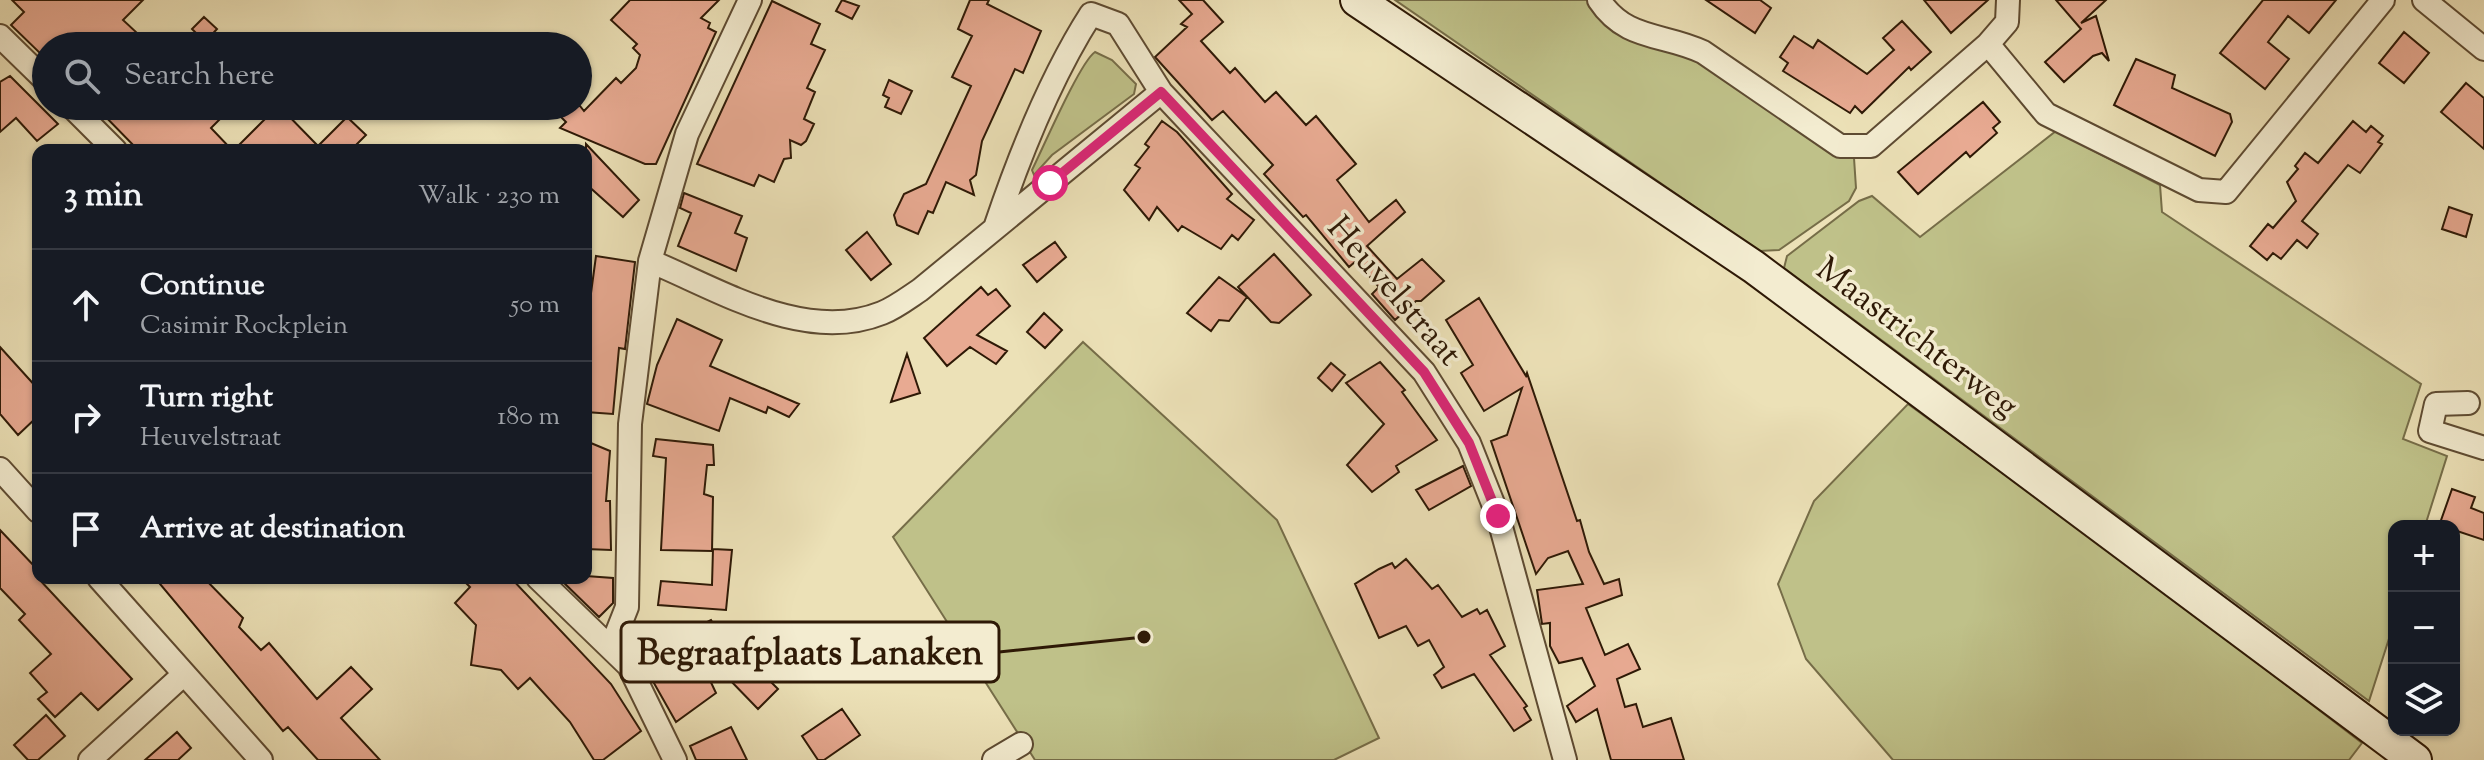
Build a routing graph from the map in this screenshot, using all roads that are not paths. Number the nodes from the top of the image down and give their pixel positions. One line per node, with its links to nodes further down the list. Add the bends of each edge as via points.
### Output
1 (750, 0): 15 (street, via 687,134)
2 (1357, 0): 30 (main road, Maastrichterweg, via 1763,273)
3 (1599, 0): 8 (street, via 1612,19 1639,34 1679,41 1703,52 1840,146 1856,149 1871,146)
4 (2008, 0): 8 (street, via 2007,22)
5 (2383, 0): 8 (street, via 2226,192 2199,190 2046,114)
6 (2424, 0): 9 (street)
7 (0, 36): 10 (street)
8 (1988, 44)
9 (2484, 49)
10 (32, 67)
11 (1161, 92): 14 (street); 14 (street, Heuvelstraat, via 1118,24 1091,14 1014,171); 29 (street, Heuvelstraat, via 1424,372 1466,438 1498,516)
12 (85, 120): 13 (street)
13 (109, 144)
14 (996, 225): 15 (street, via 920,290 883,313 849,320 807,321 771,312)
15 (650, 261): 22 (street, via 630,424 627,607)
16 (2468, 403): 17 (street, via 2436,404 2430,431)
17 (2484, 448)
18 (0, 469): 19 (street)
19 (32, 504)
20 (104, 584): 23 (street)
21 (545, 584): 22 (street)
22 (612, 645): 27 (street, via 645,692)
23 (183, 675): 25 (street); 26 (street)
24 (1021, 744): 28 (street)
25 (90, 760)
26 (261, 760)
27 (675, 760)
28 (994, 760)
29 (1565, 760)
30 (2415, 760)

